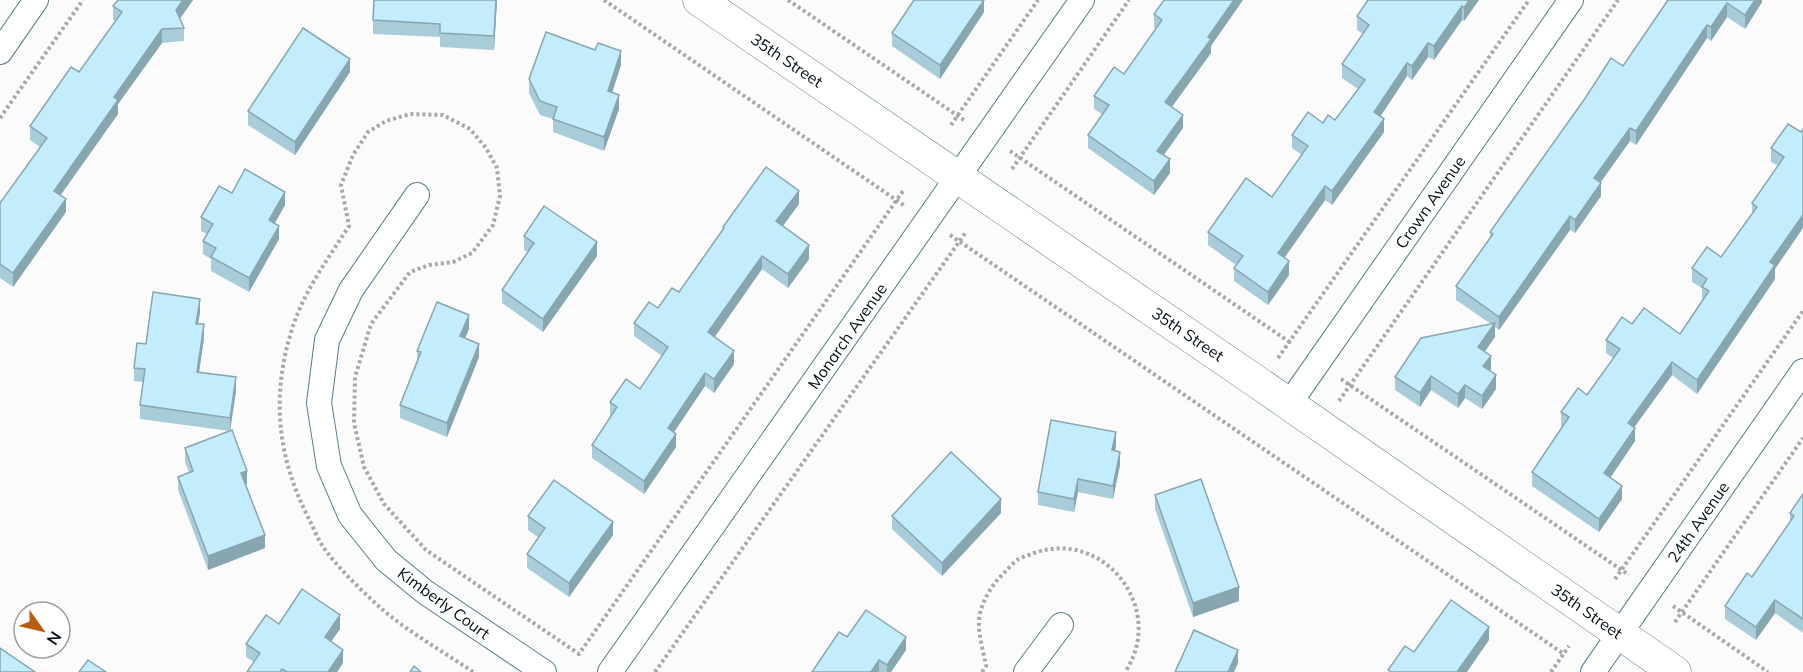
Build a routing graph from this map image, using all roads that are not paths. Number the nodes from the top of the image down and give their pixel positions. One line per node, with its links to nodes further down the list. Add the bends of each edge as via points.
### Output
1 (36, 0): 5 (street)
2 (699, 0): 6 (street, 35th Street)
3 (1082, 0): 6 (street, Monarch Avenue)
4 (1571, 0): 9 (street, Crown Avenue)
5 (0, 52)
6 (958, 178): 9 (street, 35th Street); 13 (street, Monarch Avenue)
7 (417, 195): 12 (street, Kimberly Court, via 351,290 327,340 319,403 329,466 350,515 386,560 425,592)
8 (1803, 371): 11 (street, 24th Avenue)
9 (1289, 404): 11 (street, 35th Street)
10 (1061, 625): 14 (street)
11 (1620, 634): 15 (street, 24th Avenue); 16 (street, 35th Street)
12 (544, 672)
13 (610, 672)
14 (1026, 672)
15 (1593, 672)
16 (1675, 672)

